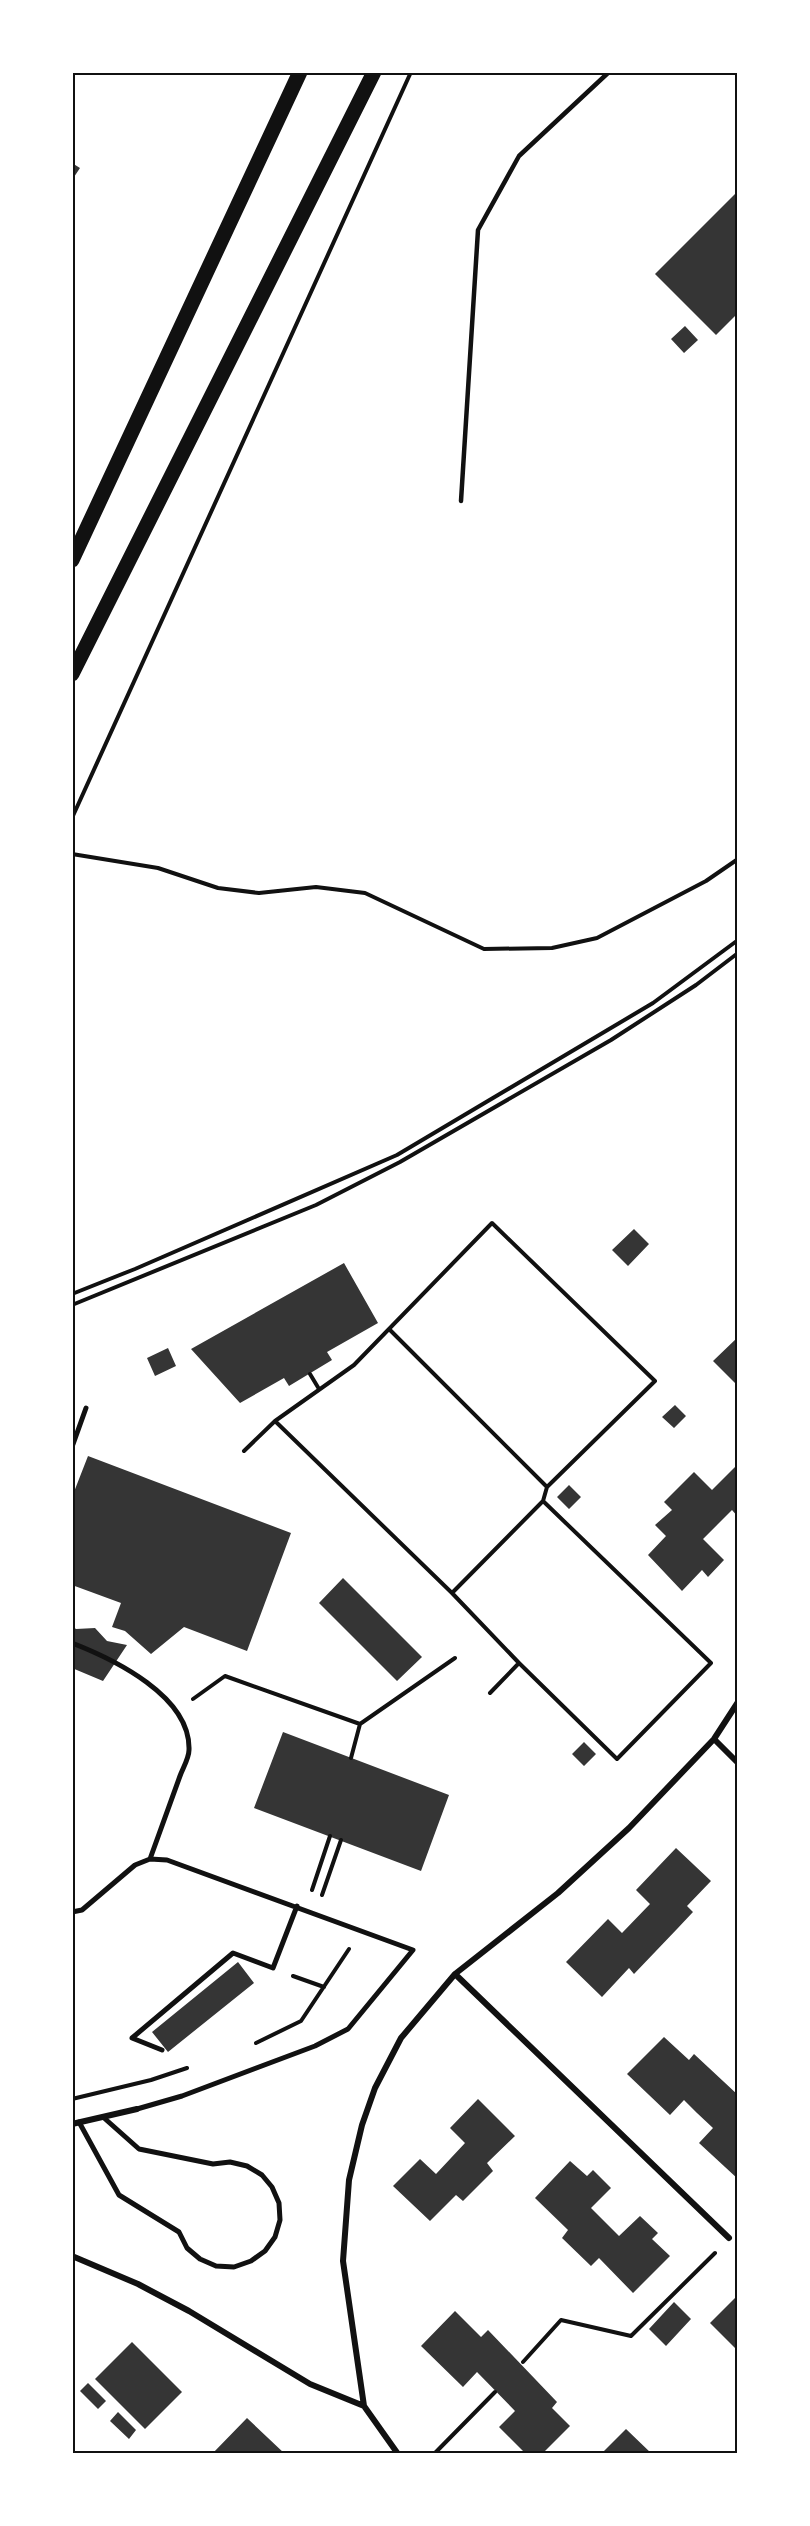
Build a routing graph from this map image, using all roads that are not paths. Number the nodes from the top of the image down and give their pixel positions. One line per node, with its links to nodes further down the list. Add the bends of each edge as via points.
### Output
1 (300, 72): 5 (main road)
2 (374, 72): 6 (main road)
3 (609, 72): 4 (lane, via 519,156 478,230)
4 (461, 501)
5 (72, 560)
6 (72, 674)
7 (86, 1408): 8 (street)
8 (72, 1447)
9 (72, 1643): 13 (street, via 110,1658 164,1697 184,1724 189,1750)
10 (738, 1702): 11 (street)
11 (714, 1739): 12 (street); 16 (street, via 613,1843 558,1893)
12 (738, 1763)
13 (150, 1858): 14 (street, via 167,1860); 15 (street, via 135,1865 82,1910)
14 (297, 1906): 17 (street, via 273,1968 233,1953 132,2038); 18 (street, via 413,1950 348,2029 315,2046)
15 (72, 1912)
16 (455, 1974): 21 (street); 23 (street, via 401,2038 375,2088 350,2180 344,2251 346,2284)
17 (162, 2050)
18 (137, 2109): 19 (street)
19 (103, 2116): 20 (street); 20 (street, via 139,2149 213,2164 230,2162 262,2175 279,2203 280,2220 265,2251 234,2267 216,2266 200,2259 187,2248 178,2232 119,2195)
20 (76, 2123)
21 (729, 2238)
22 (72, 2256): 23 (street, via 138,2284 310,2384)
23 (364, 2406): 24 (street)
24 (398, 2454)

